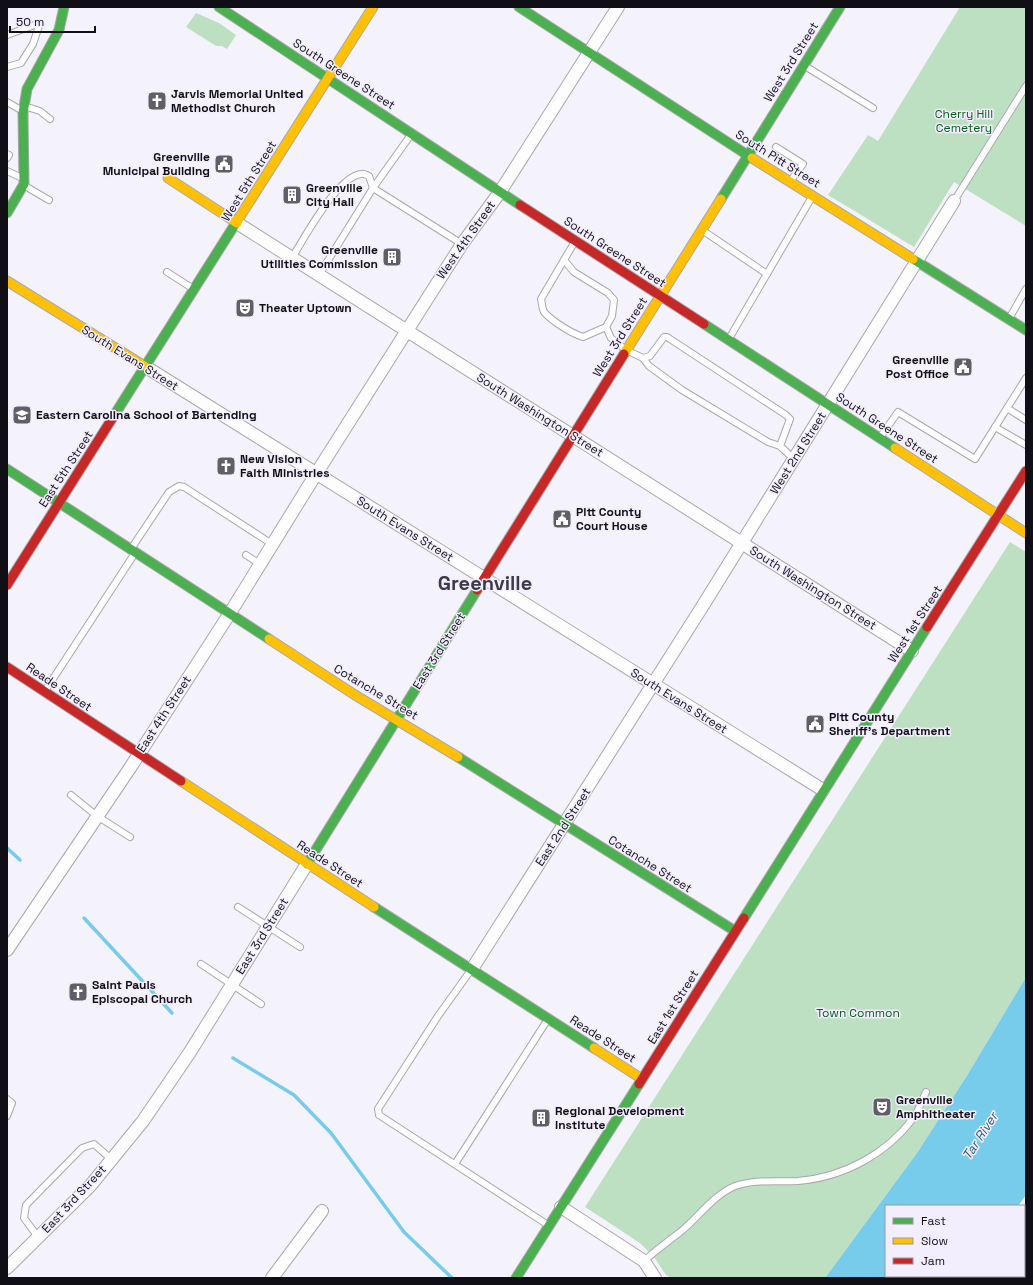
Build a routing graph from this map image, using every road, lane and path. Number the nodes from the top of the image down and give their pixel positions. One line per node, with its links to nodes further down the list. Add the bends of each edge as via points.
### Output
1 (64, 7): 14 (street, via 56,38 34,73 27,88)
2 (219, 7): 11 (street, South Greene Street)
3 (374, 7): 11 (street, West 5th Street)
4 (519, 7): 8 (street, South Pitt Street)
5 (618, 7): 8 (street, West 4th Street)
6 (840, 7): 9 (street, West 3rd Street)
7 (7, 35): 10 (lane, via 40,23 33,44 21,63)
8 (590, 51): 20 (street, South Pitt Street); 27 (street, West 4th Street)
9 (804, 65): 15 (lane); 20 (street, West 3rd Street)
10 (7, 67)
11 (328, 78): 17 (street, South Greene Street); 32 (street, West 5th Street)
12 (1026, 86): 30 (lane)
13 (7, 102): 14 (lane)
14 (23, 108): 16 (lane, via 40,111); 24 (street)
15 (873, 108)
16 (50, 119)
17 (412, 134): 26 (lane); 27 (street, South Greene Street)
18 (776, 147): 25 (lane, via 803,164)
19 (7, 154): 21 (lane)
20 (748, 155): 25 (street, South Pitt Street); 33 (street, West 3rd Street)
21 (7, 158)
22 (7, 171): 24 (lane)
23 (168, 178): 32 (street, South Washington Street)
24 (24, 182): 29 (lane); 31 (street)
25 (791, 182): 28 (street, South Pitt Street)
26 (374, 188): 35 (lane); 36 (lane, via 369,176 363,174 358,174 341,186 329,198); 41 (lane)
27 (500, 192): 34 (street, South Greene Street); 35 (street, West 4th Street)
28 (813, 196): 38 (street, South Pitt Street); 40 (lane)
29 (49, 200)
30 (954, 201): 38 (street, West 2nd Street)
31 (7, 213)
32 (237, 223): 36 (street, South Washington Street); 44 (street, West 5th Street)
33 (701, 230): 40 (lane); 45 (street, West 3rd Street)
34 (576, 241): 37 (lane); 45 (street, South Greene Street)
35 (462, 244): 48 (street, West 4th Street)
36 (292, 258): 41 (street, South Washington Street)
37 (564, 260): 47 (lane, via 574,272 608,293 614,300 612,316); 47 (lane, via 541,299 544,311 561,325 583,337)
38 (917, 261): 46 (street, South Pitt Street); 55 (street, West 2nd Street)
39 (167, 272): 44 (lane)
40 (767, 274): 50 (lane)
41 (320, 275): 48 (street, South Washington Street)
42 (7, 281): 53 (street, South Evans Street)
43 (1026, 289): 46 (lane)
44 (194, 290): 53 (street, West 5th Street)
45 (660, 296): 50 (street, South Greene Street); 51 (street, West 3rd Street)
46 (1009, 319): 49 (street, South Pitt Street)
47 (606, 327): 51 (lane, via 611,338)
48 (407, 330): 59 (street, South Washington Street); 66 (street, West 4th Street)
49 (1026, 330)
50 (728, 340): 55 (street, South Greene Street)
51 (626, 350): 52 (lane); 59 (street, West 3rd Street)
52 (642, 358): 62 (lane, via 682,390 768,442); 62 (lane, via 650,356 664,337 670,338 786,415 790,419)
53 (146, 367): 66 (street, South Evans Street); 67 (street, East 5th Street)
54 (1026, 378): 56 (lane)
55 (828, 404): 60 (street, South Greene Street); 63 (street, West 2nd Street)
56 (1007, 408): 57 (lane); 58 (lane)
57 (1026, 420)
58 (996, 427): 60 (lane, via 975,459 898,412); 61 (lane)
59 (573, 436): 70 (street, South Washington Street); 75 (street, West 3rd Street)
60 (880, 438): 68 (street, South Greene Street)
61 (1026, 445)
62 (780, 446): 63 (lane)
63 (794, 459): 70 (street, West 2nd Street)
64 (7, 469): 67 (street, Cotanche Street)
65 (1026, 471): 68 (street, West 1st Street)
66 (316, 474): 71 (street, East 4th Street); 75 (street, South Evans Street)
67 (59, 501): 72 (street, Cotanche Street); 76 (street, East 5th Street)
68 (998, 515): 69 (street, South Greene Street); 78 (street, West 1st Street)
69 (1026, 533)
70 (742, 543): 78 (street, South Washington Street); 80 (street, West 2nd Street)
71 (272, 544): 72 (lane, via 179,486 169,492); 74 (street, East 4th Street)
72 (134, 550): 77 (street, Cotanche Street, via 149,557); 81 (lane)
73 (246, 555): 74 (lane)
74 (260, 564): 77 (street, East 4th Street)
75 (484, 579): 80 (street, South Evans Street); 82 (street, East 3rd Street)
76 (7, 585)
77 (230, 613): 82 (street, Cotanche Street, via 354,695); 83 (street, East 4th Street)
78 (912, 651): 84 (street, West 1st Street)
79 (7, 667): 81 (street, Reade Street)
80 (652, 684): 84 (street, South Evans Street); 87 (street, East 2nd Street)
81 (44, 692): 83 (street, Reade Street)
82 (398, 720): 87 (street, Cotanche Street); 89 (street, East 3rd Street)
83 (138, 754): 86 (street, East 4th Street); 89 (street, Reade Street)
84 (823, 790): 92 (street, East 1st Street)
85 (71, 794): 86 (lane)
86 (97, 816): 88 (lane); 94 (street, East 4th Street)
87 (564, 825): 92 (street, Cotanche Street); 96 (street, East 2nd Street)
88 (130, 837)
89 (307, 864): 91 (street, East 3rd Street); 96 (street, Reade Street)
90 (238, 907): 91 (lane)
91 (267, 927): 93 (lane); 97 (street, East 3rd Street)
92 (735, 931): 100 (street, East 1st Street)
93 (300, 947)
94 (7, 950)
95 (200, 964): 97 (lane)
96 (472, 969): 99 (street, Reade Street); 105 (lane, via 438,1016 378,1109 379,1115)
97 (231, 985): 98 (lane); 104 (street, East 3rd Street, via 143,1121)
98 (261, 1004)
99 (549, 1018): 100 (street, Reade Street); 105 (lane)
100 (642, 1079): 106 (street, East 1st Street)
101 (926, 1092): 110 (lane, via 915,1116 904,1129 867,1160 836,1174 735,1186 711,1202)
102 (7, 1099): 103 (lane, via 12,1103)
103 (7, 1116)
104 (112, 1159): 109 (street, East 3rd Street, via 90,1186); 109 (lane, via 94,1144 82,1148 26,1205 24,1218)
105 (455, 1164): 108 (lane)
106 (561, 1207): 108 (street, East 1st Street); 110 (street)
107 (322, 1211): 112 (street)
108 (550, 1226): 113 (street, East 1st Street)
109 (38, 1237): 111 (street, East 3rd Street)
110 (644, 1262): 114 (street)
111 (7, 1268)
112 (272, 1278)
113 (516, 1278)
114 (655, 1278)

